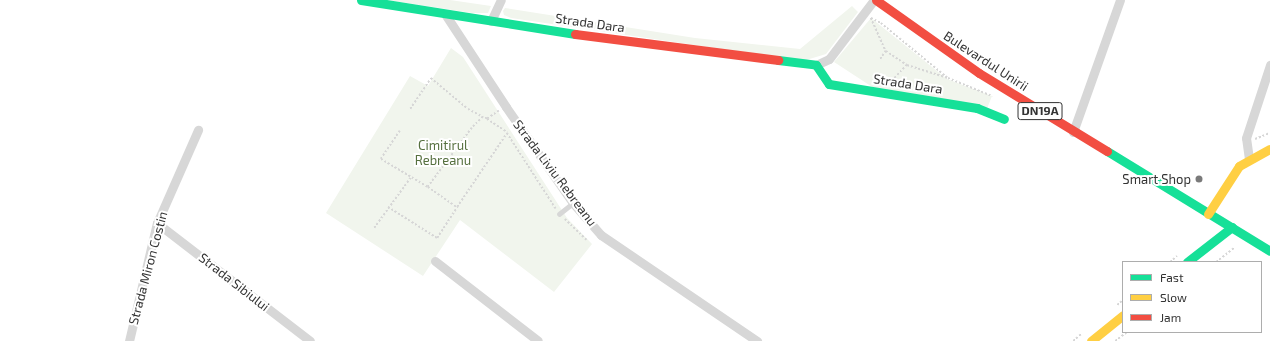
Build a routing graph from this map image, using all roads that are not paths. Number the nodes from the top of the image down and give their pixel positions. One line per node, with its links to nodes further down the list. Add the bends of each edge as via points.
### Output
1 (361, 0): 5 (main road, Strada Dara)
2 (501, 0): 6 (street)
3 (875, 0): 7 (street, via 829,59); 11 (main road, Bulevardul Unirii / DN19A, via 955,57)
4 (1120, 0): 11 (street)
5 (445, 14): 6 (main road, Strada Dara); 14 (street, Strada Liviu Rebreanu)
6 (491, 21): 7 (main road, Strada Dara)
7 (816, 65): 9 (main road, Strada Dara, via 829,84 977,108)
8 (1270, 65): 13 (street, via 1246,142)
9 (1004, 119)
10 (198, 130): 17 (street, Strada Miron Costin)
11 (1073, 132): 16 (main road, Bulevardul Unirii / DN19A)
12 (1270, 149): 13 (main road)
13 (1249, 159): 16 (main road, via 1239,166)
14 (573, 203): 15 (lane); 28 (street, Strada Liviu Rebreanu, via 601,235)
15 (559, 214)
16 (1208, 214): 18 (main road, Bulevardul Unirii / DN19A)
17 (157, 223): 25 (street, Strada Miron Costin); 26 (street, Strada Sibiului)
18 (1232, 227): 19 (main road, Bulevardul Unirii / DN19A); 23 (main road)
19 (1256, 242): 20 (street); 21 (main road, Bulevardul Unirii / DN19A)
20 (1270, 243)
21 (1270, 251)
22 (435, 261): 27 (street)
23 (1188, 261)
24 (1122, 316): 29 (main road)
25 (129, 341)
26 (310, 341)
27 (538, 341)
28 (757, 341)
29 (1091, 341)

